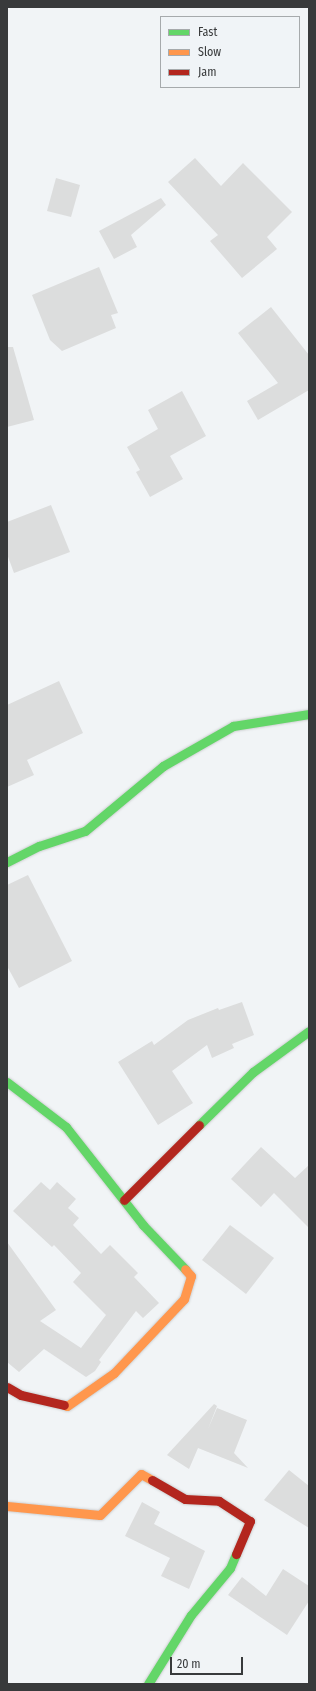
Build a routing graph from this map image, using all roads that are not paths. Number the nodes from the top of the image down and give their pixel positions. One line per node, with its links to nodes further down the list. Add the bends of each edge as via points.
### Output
1 (309, 714): 2 (street, via 233,726 163,766 85,831 39,846)
2 (7, 862)
3 (309, 1031): 5 (street, via 253,1072)
4 (7, 1082): 5 (street, via 66,1127)
5 (124, 1200): 6 (street, via 191,1276 184,1299 114,1372 67,1406 21,1395)
6 (7, 1387)
7 (7, 1506): 8 (street, via 100,1515 141,1474 186,1499 218,1501 250,1521 230,1568 191,1615)
8 (148, 1684)

